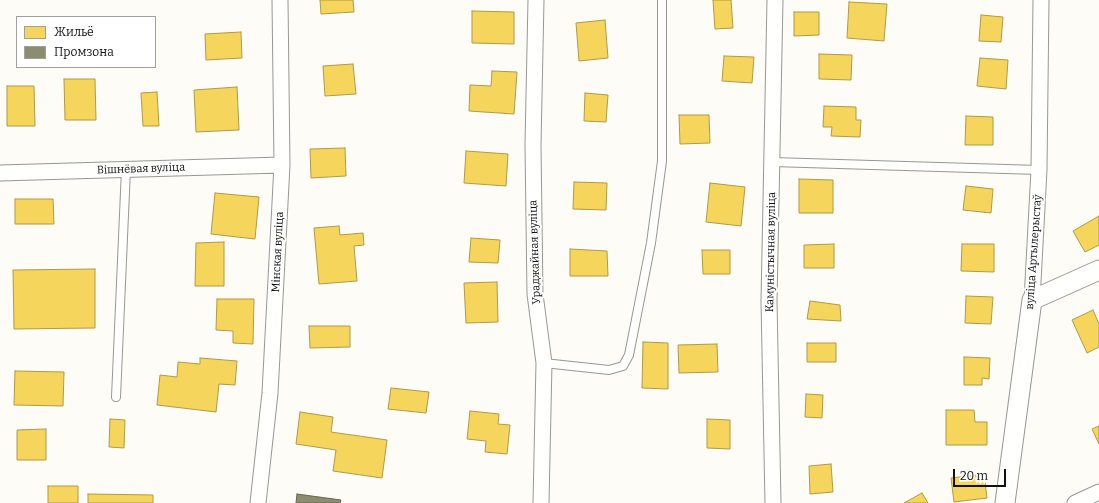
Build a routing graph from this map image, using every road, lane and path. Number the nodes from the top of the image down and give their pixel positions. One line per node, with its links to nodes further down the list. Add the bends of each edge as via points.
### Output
1 (280, 0): 7 (street, Мінская вуліца)
2 (536, 0): 13 (street, Ураджайная вуліца, via 533,145 535,294)
3 (662, 0): 13 (lane, via 662,161 651,243 629,355 623,366 608,370)
4 (775, 0): 6 (street, Камуністычная вуліца)
5 (1041, 0): 9 (street, вуліца Артылерыстаў)
6 (772, 162): 9 (lane); 18 (street, Камуністычная вуліца, via 769,301)
7 (282, 165): 8 (street, Вішнёвая вуліца); 16 (street, Мінская вуліца, via 270,393)
8 (126, 169): 10 (street, Вішнёвая вуліца); 14 (lane)
9 (1039, 170): 12 (street, вуліца Артылерыстаў)
10 (0, 173)
11 (1099, 270): 12 (street)
12 (1032, 300): 19 (street, вуліца Артылерыстаў)
13 (544, 363): 17 (street, Ураджайная вуліца)
14 (116, 397)
15 (1099, 492): 20 (street)
16 (258, 503)
17 (541, 503)
18 (773, 503)
19 (1006, 503)
20 (1075, 503)

